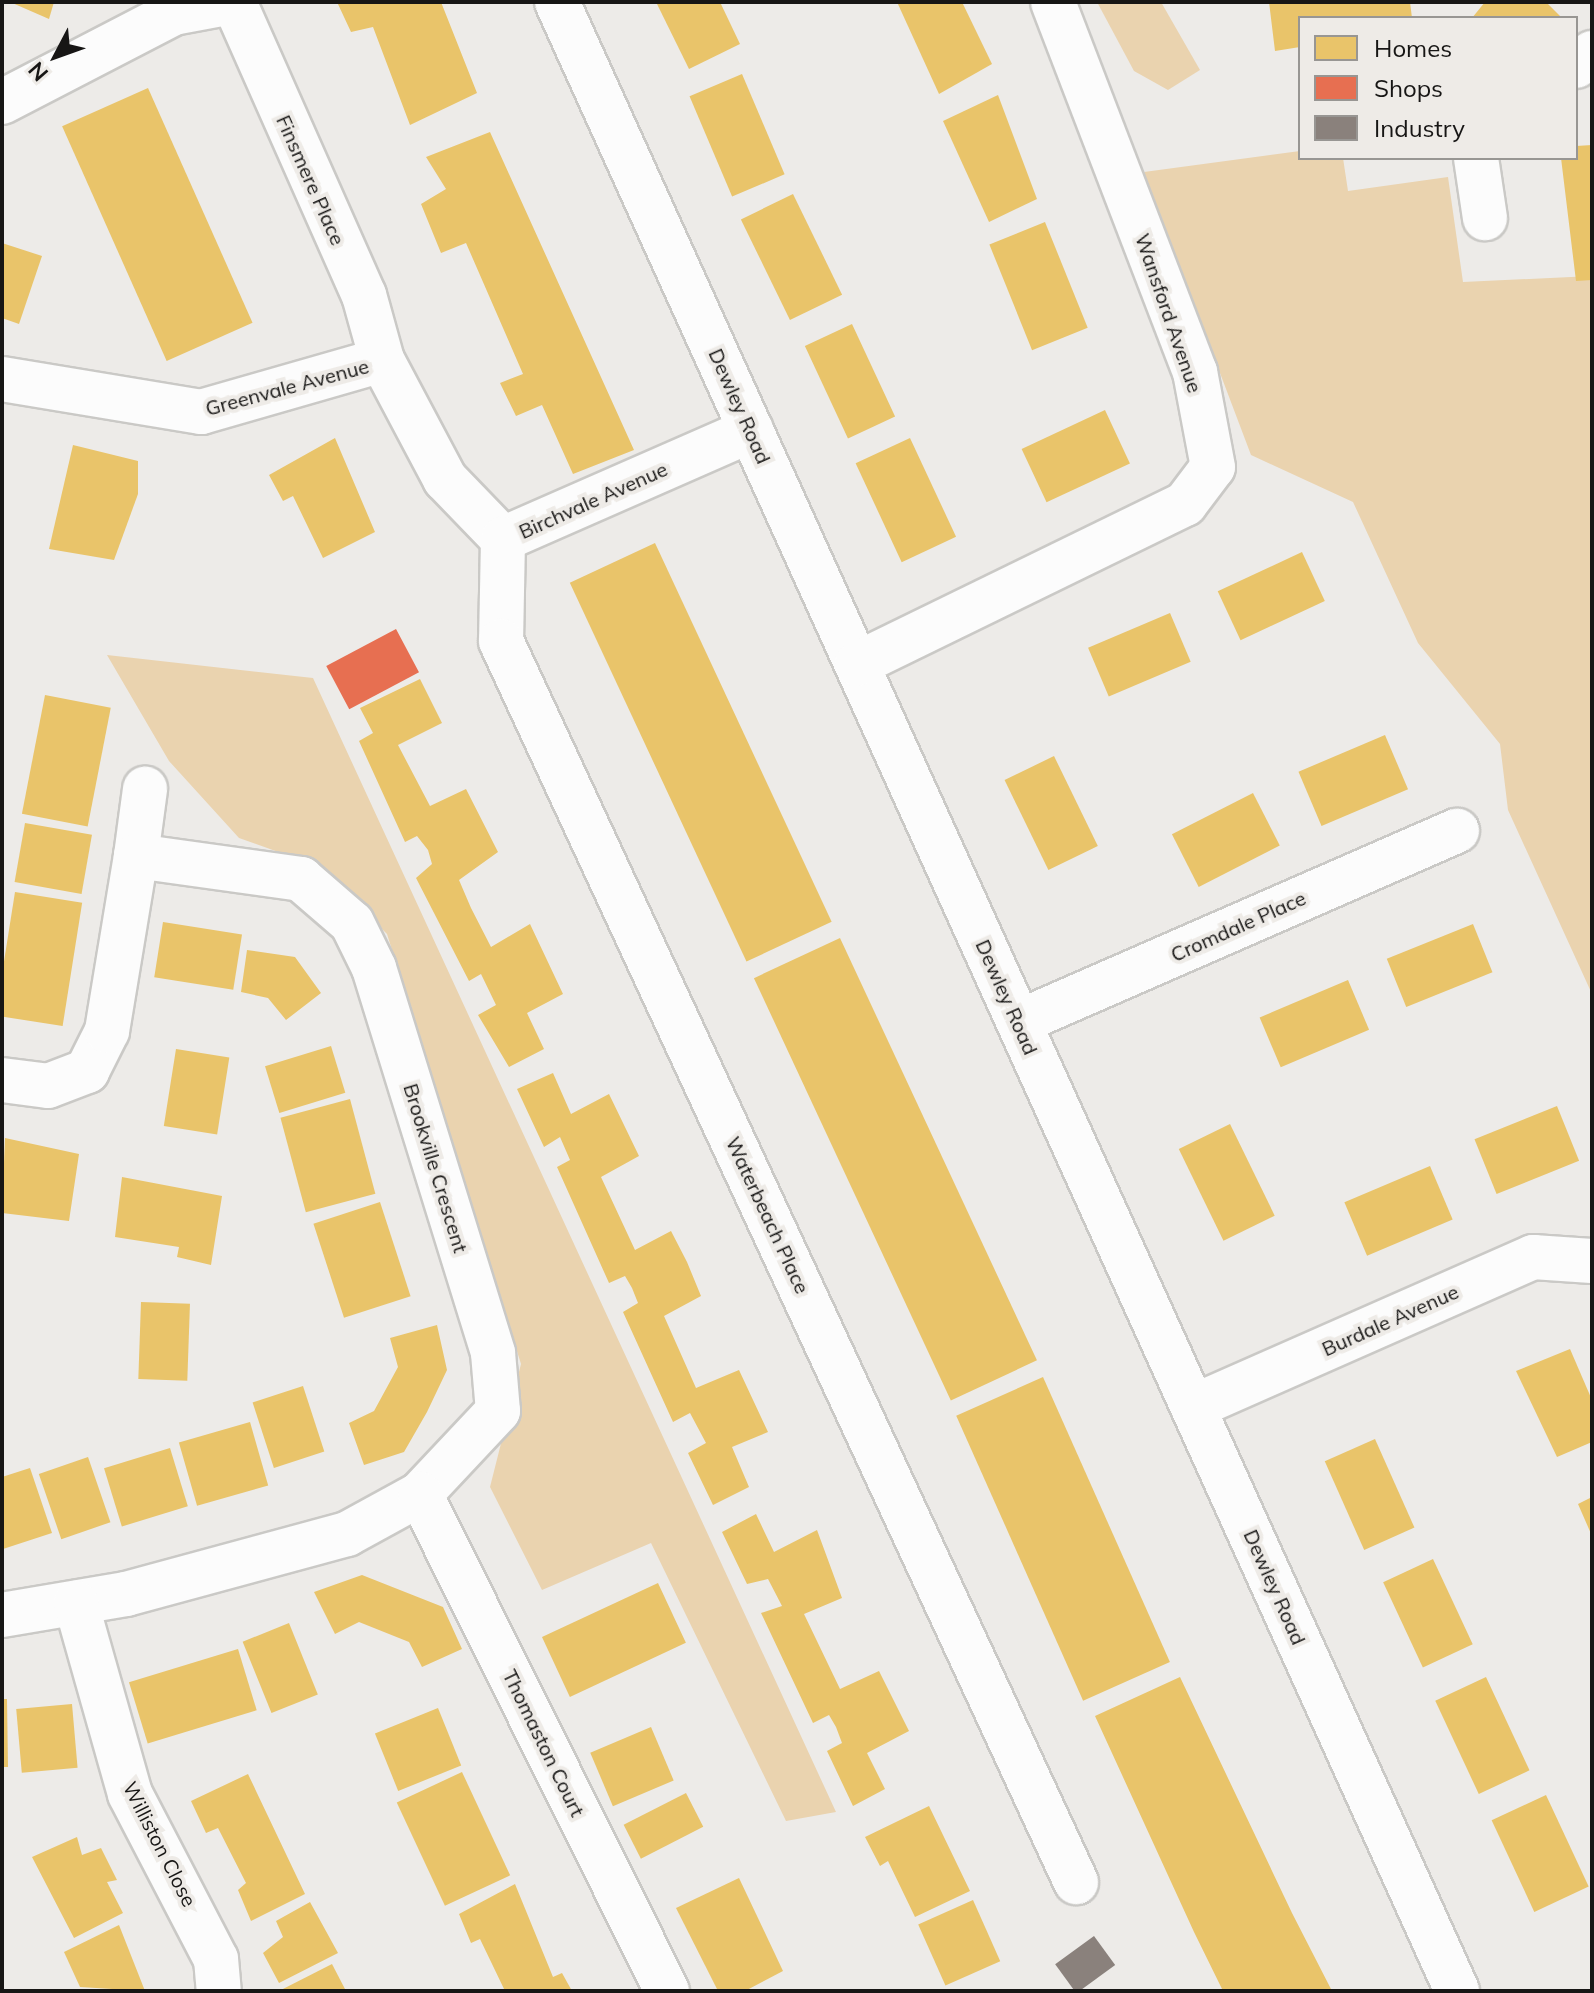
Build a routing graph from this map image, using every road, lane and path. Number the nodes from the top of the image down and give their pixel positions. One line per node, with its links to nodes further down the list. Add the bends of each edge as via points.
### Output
1 (234, 2): 4 (street, Finsmere Place, via 174,13); 7 (street, Finsmere Place, via 364,295)
2 (557, 2): 9 (street, Dewley Road)
3 (1053, 2): 11 (street, Wansford Avenue, via 1195,372 1213,467 1185,504)
4 (2, 102)
5 (1476, 160): 6 (street)
6 (1485, 218)
7 (382, 360): 8 (street, Greenvale Avenue, via 201,412); 10 (street, Birchvale Avenue, via 445,479)
8 (2, 379)
9 (751, 430): 10 (street, Birchvale Avenue); 11 (street, Dewley Road)
10 (503, 539): 22 (street, Waterbeach Place, via 501,641)
11 (857, 664): 15 (street, Dewley Road)
12 (145, 789): 14 (street)
13 (1457, 831): 15 (street, Cromdale Place)
14 (136, 856): 16 (street, via 107,1031 87,1071 48,1086); 19 (street, Brookville Crescent, via 301,879 352,923 374,968 493,1353 497,1397 498,1411)
15 (1019, 1022): 18 (street, Dewley Road)
16 (2, 1080)
17 (1592, 1261): 18 (street, Burdale Avenue, via 1533,1257)
18 (1193, 1407): 25 (street, Dewley Road)
19 (420, 1494): 20 (street, Brookville Crescent, via 347,1534); 24 (street, Thomaston Court)
20 (76, 1603): 21 (street, Brookville Crescent); 23 (street, Williston Close, via 130,1794 216,1959)
21 (2, 1615)
22 (1076, 1882)
23 (219, 1991)
24 (667, 1991)
25 (1457, 1991)

